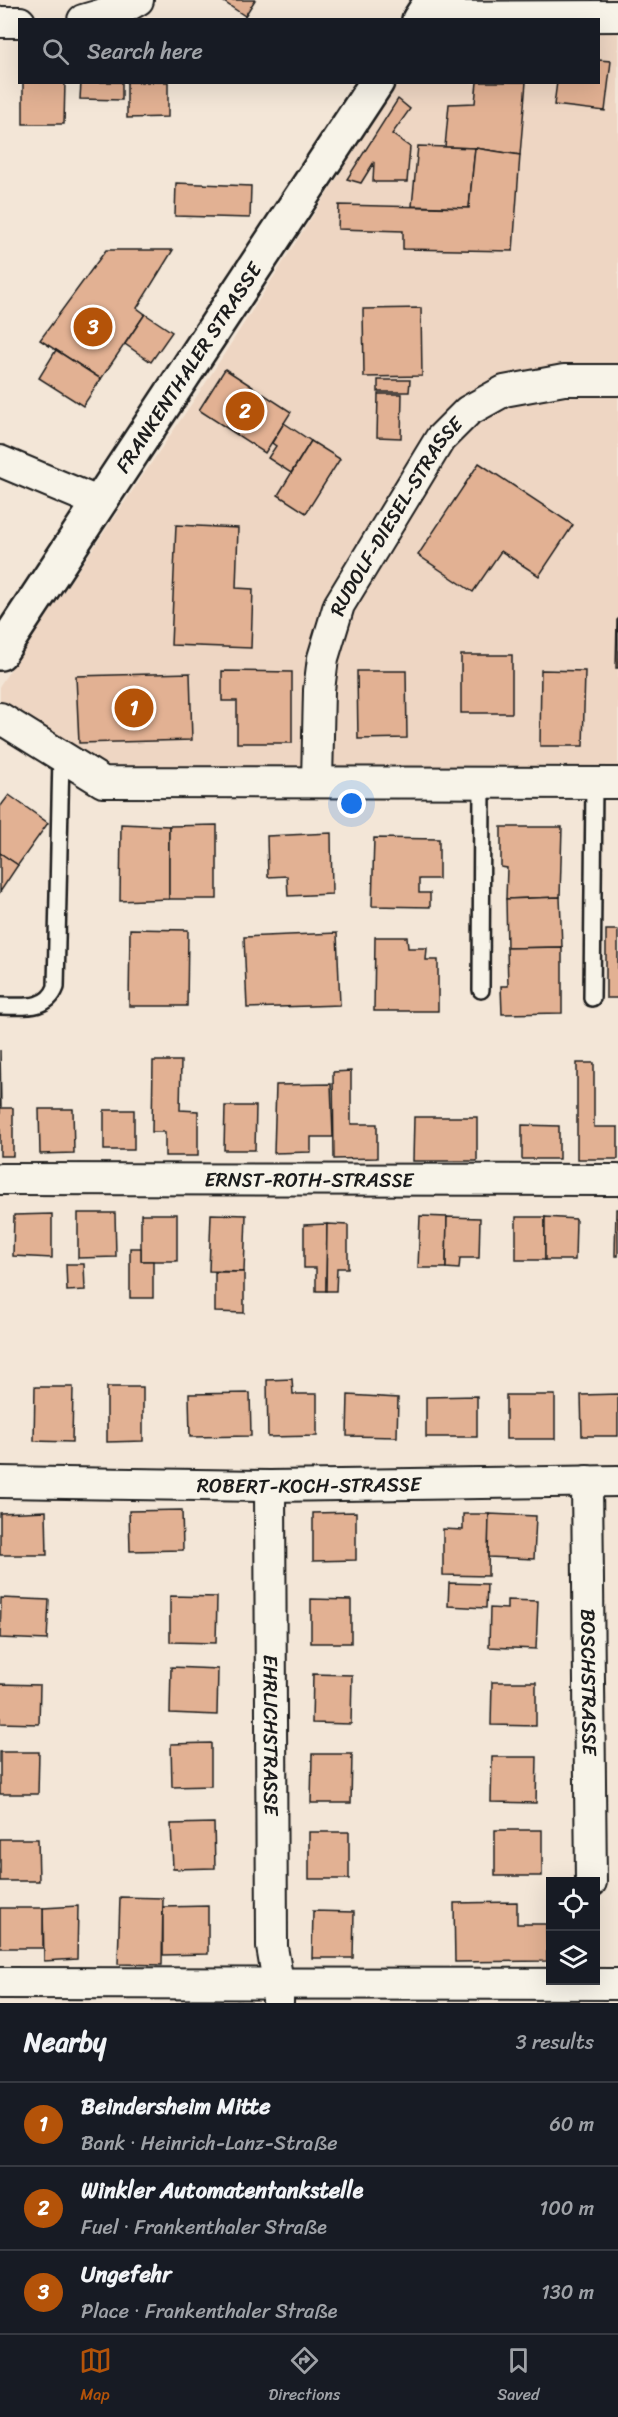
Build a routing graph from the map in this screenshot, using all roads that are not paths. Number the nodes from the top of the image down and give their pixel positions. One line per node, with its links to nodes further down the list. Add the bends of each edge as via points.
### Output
1 (138, 0): 4 (street)
2 (424, 12): 3 (street)
3 (618, 16)
4 (90, 18)
5 (0, 22): 6 (street)
6 (18, 22)
7 (376, 84): 10 (street, FRANKENTHALER STRASSE)
8 (618, 380): 14 (street, RUDOLF-DIESEL-STRASSE, via 564,380 504,391 468,411 440,439 339,605 323,658 319,690)
9 (0, 461): 10 (street)
10 (100, 503): 11 (street, FRANKENTHALER STRASSE)
11 (0, 653)
12 (0, 718): 13 (street)
13 (61, 756): 14 (street, via 104,782); 19 (lane, via 56,987 52,998 42,1005)
14 (317, 782): 15 (street)
15 (482, 782): 16 (street); 17 (lane)
16 (606, 783): 18 (lane)
17 (481, 990)
18 (592, 998)
19 (0, 1006)
20 (0, 1179): 21 (street, ERNST-ROTH-STRASSE)
21 (618, 1180)
22 (587, 1481): 23 (street, ROBERT-KOCH-STRASSE); 25 (street, ROBERT-KOCH-STRASSE); 26 (street, BOSCHSTRASSE)
23 (618, 1481)
24 (0, 1482): 25 (street, ROBERT-KOCH-STRASSE)
25 (270, 1486): 29 (street, EHRLICHSTRASSE, via 272,1947)
26 (591, 1877)
27 (0, 1983): 29 (street)
28 (601, 1983): 30 (street)
29 (278, 1993): 30 (street)
30 (545, 1994)

